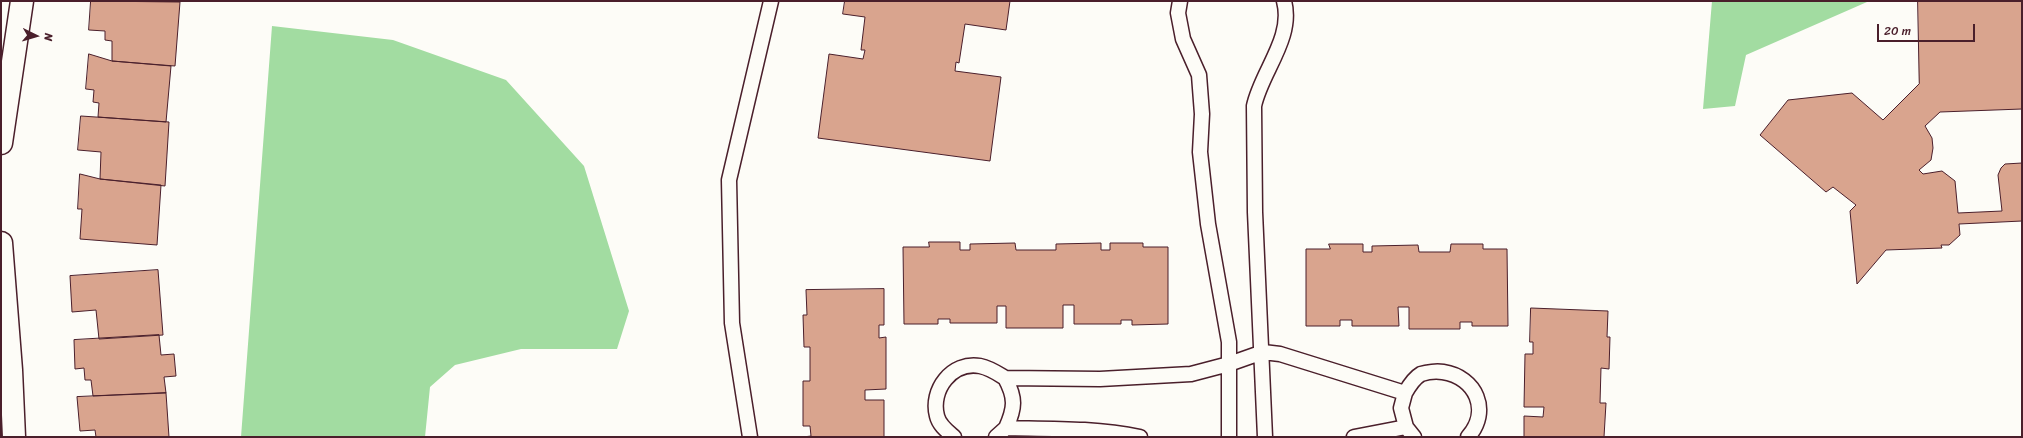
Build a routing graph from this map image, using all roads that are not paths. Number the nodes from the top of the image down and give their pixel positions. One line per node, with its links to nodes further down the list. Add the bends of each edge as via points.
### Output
1 (22, 1): 5 (street)
2 (771, 1): 14 (lane, via 729,180 732,323)
3 (1180, 1): 8 (lane, via 1178,13 1183,39 1199,75 1202,114 1200,152 1208,224 1229,342)
4 (1284, 1): 7 (lane, via 1286,9 1278,48 1257,92 1254,106 1255,212)
5 (1, 143)
6 (1, 243): 13 (street)
7 (1262, 352): 8 (lane); 10 (lane, via 1280,354); 18 (lane)
8 (1229, 364): 9 (lane, via 1192,374 1074,379); 17 (lane)
9 (1005, 378): 12 (lane, via 1011,389 1014,406); 15 (lane, via 992,369 978,366 962,367 948,375 938,389 935,403 937,417 943,428)
10 (1405, 393): 11 (lane, via 1401,408); 20 (lane, via 1412,382 1422,374 1454,374 1467,381 1474,390 1479,406 1475,427)
11 (1410, 432): 19 (lane)
12 (1001, 433): 16 (lane, via 1080,430)
13 (14, 437)
14 (750, 437)
15 (954, 437)
16 (1140, 437)
17 (1229, 437)
18 (1265, 437)
19 (1354, 437)
20 (1468, 437)

